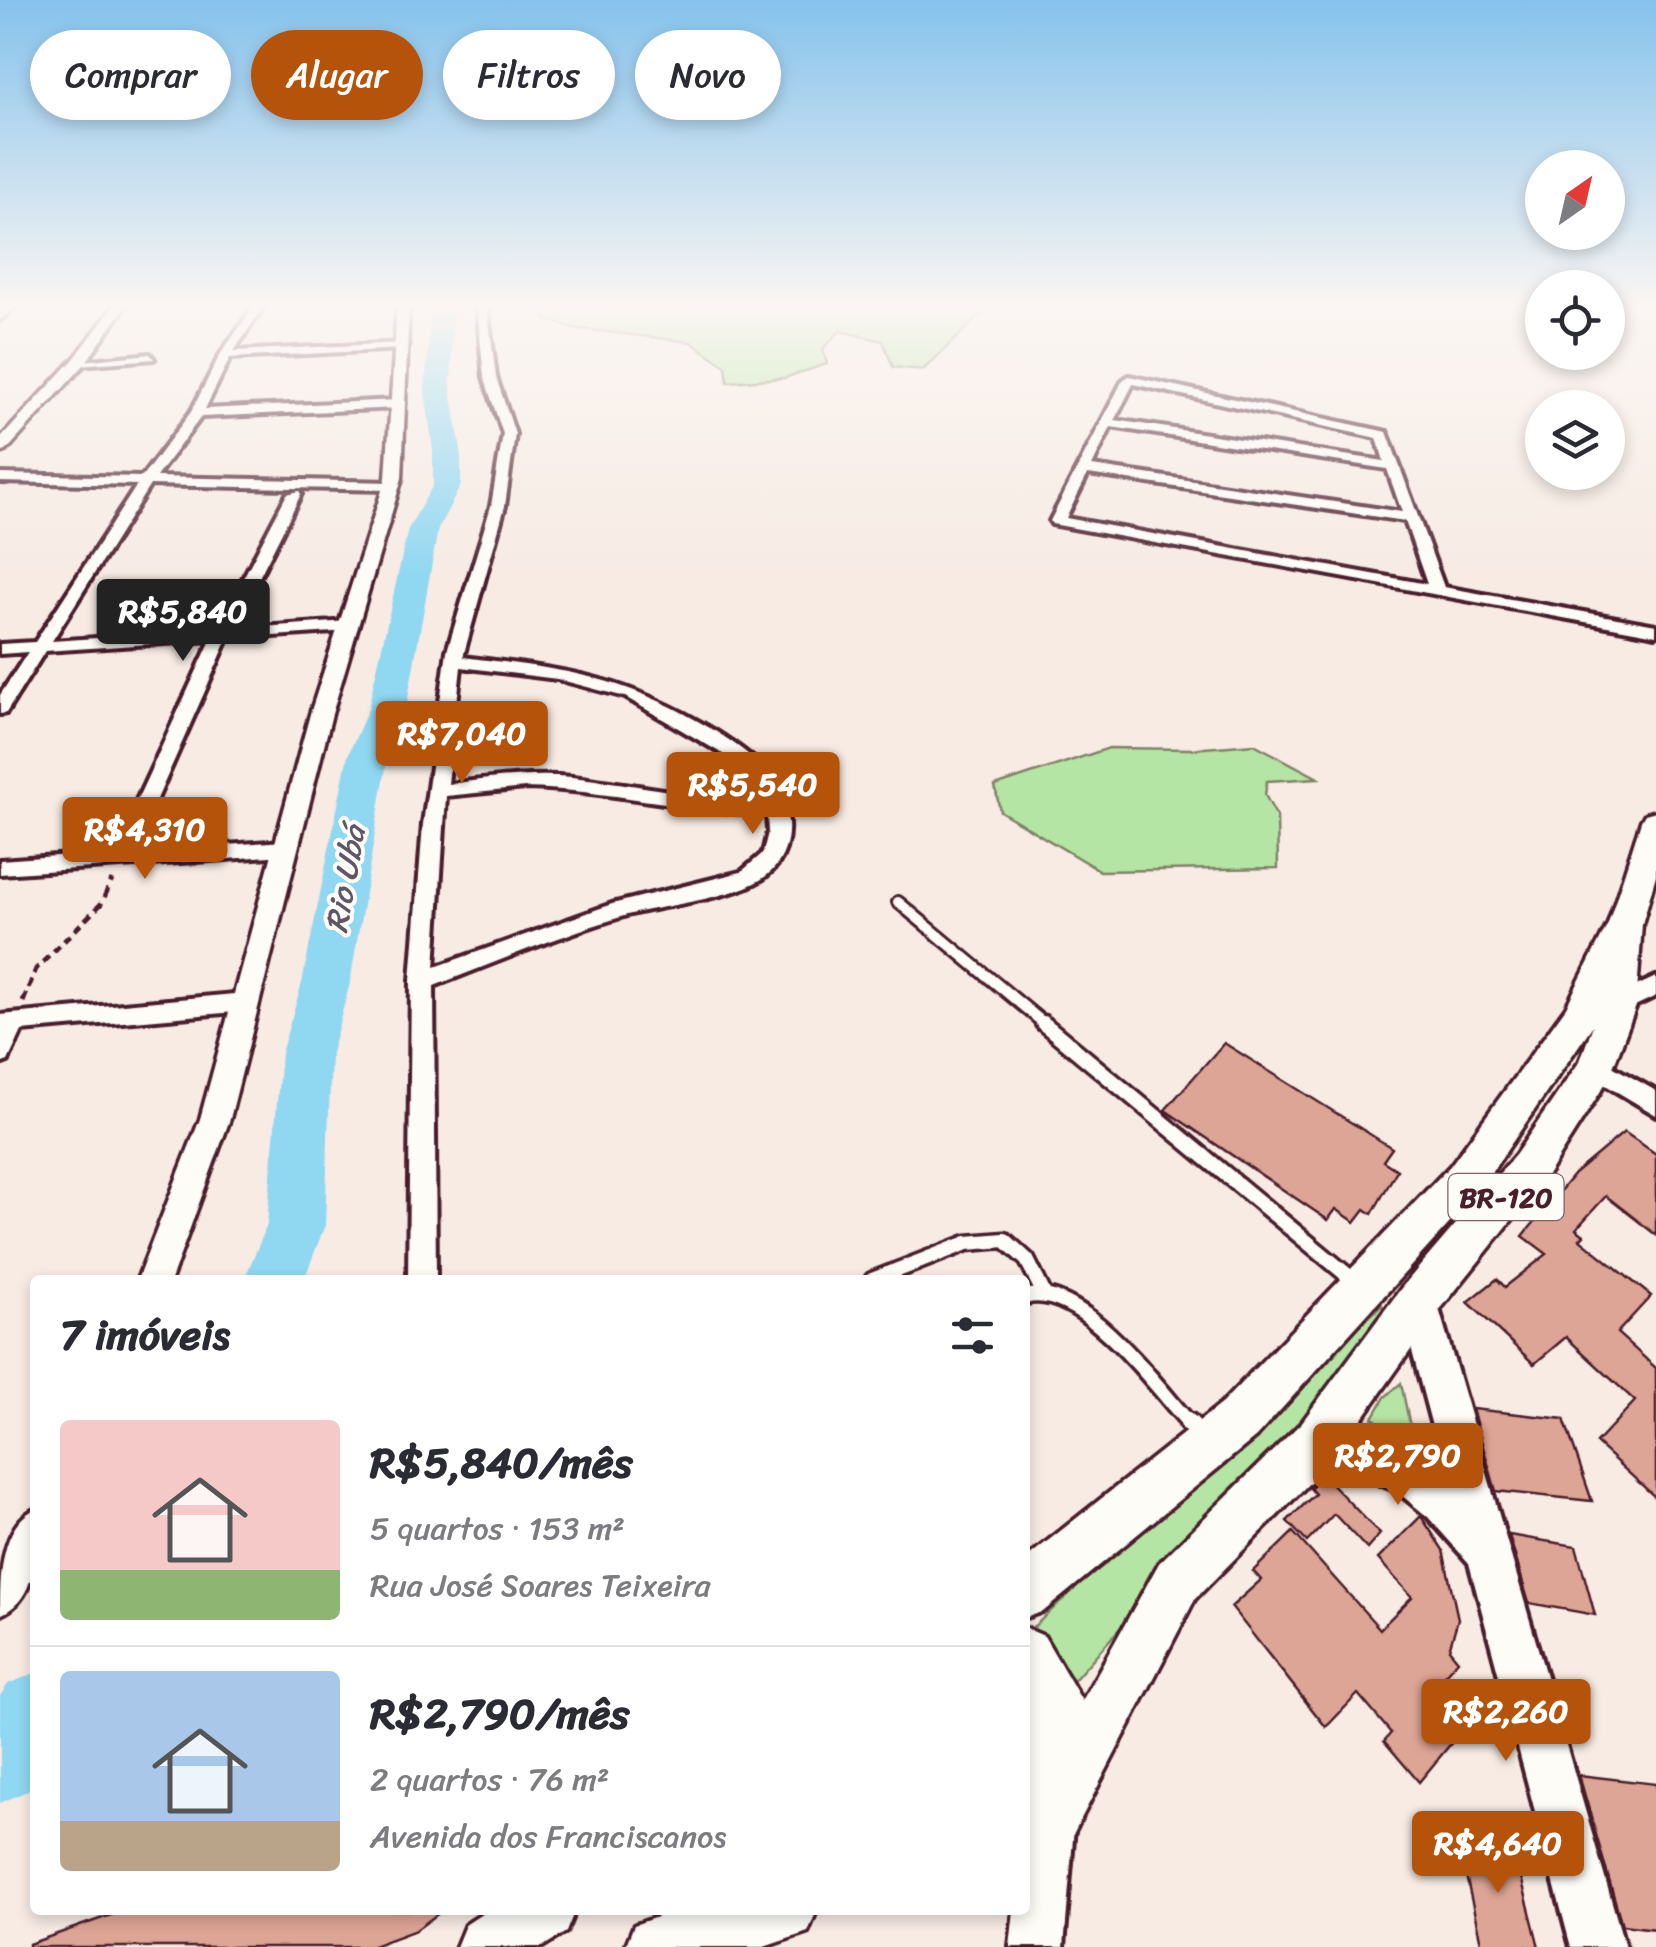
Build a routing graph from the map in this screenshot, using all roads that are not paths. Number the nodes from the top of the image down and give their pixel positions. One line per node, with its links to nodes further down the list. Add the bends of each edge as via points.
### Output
1 (47, 397): 10 (street)
2 (205, 397): 8 (street)
3 (398, 397): 7 (street)
4 (497, 397): 25 (street, via 509,434 498,506)
5 (1120, 397): 9 (street)
6 (1207, 397): 11 (street, via 1382,435)
7 (398, 404): 8 (street); 16 (street)
8 (197, 413): 14 (street)
9 (1107, 423): 11 (street); 12 (street)
10 (0, 448)
11 (1394, 466): 18 (street)
12 (1084, 470): 18 (street); 19 (street, via 1057,521)
13 (0, 478): 14 (street)
14 (142, 486): 15 (street); 16 (street); 17 (street); 23 (street)
15 (0, 488)
16 (390, 490): 17 (street); 20 (street)
17 (294, 494): 22 (street)
18 (1409, 517): 19 (street)
19 (1438, 590): 21 (street)
20 (349, 626): 22 (street); 30 (street)
21 (1656, 630)
22 (222, 634): 23 (street); 31 (street)
23 (40, 646): 24 (street); 26 (street)
24 (0, 648)
25 (454, 661): 27 (street); 28 (street, via 621,688 758,772)
26 (0, 709)
27 (437, 791): 28 (street, via 569,783); 34 (street)
28 (776, 809): 34 (street, via 777,844 765,866 734,883 590,918)
29 (1656, 822): 37 (main road, BR-120)
30 (286, 848): 31 (street); 36 (street)
31 (121, 858): 32 (street)
32 (0, 866)
33 (898, 902): 46 (lane)
34 (422, 981): 44 (street)
35 (1656, 986): 37 (street)
36 (246, 1002): 38 (street); 43 (street, via 215,1119)
37 (1599, 1011): 40 (main road, BR-120); 42 (main road, BR-120)
38 (7, 1023): 39 (street)
39 (0, 1054)
40 (1596, 1067): 41 (street); 49 (main road, BR-120, via 1530,1167)
41 (1656, 1104)
42 (1464, 1179): 46 (main road, BR-120); 49 (main road, via 1419,1267)
43 (156, 1275)
44 (422, 1275)
45 (885, 1275): 47 (lane, via 967,1243 1006,1240 1027,1260)
46 (1361, 1287): 51 (main road, BR-120, via 1240,1420)
47 (1043, 1292): 48 (lane); 51 (lane, via 1075,1305 1097,1325)
48 (1030, 1296)
49 (1418, 1302): 50 (main road, BR-120); 53 (main road)
50 (1320, 1439): 53 (main road, via 1381,1458 1422,1480); 57 (main road, BR-120, via 1177,1581)
51 (1208, 1444): 54 (main road, BR-120)
52 (30, 1538): 55 (street)
53 (1490, 1560): 63 (main road)
54 (1030, 1588)
55 (0, 1594)
56 (1030, 1663): 57 (main road, BR-120, via 1056,1704)
57 (1037, 1831): 62 (main road, BR-120)
58 (536, 1915): 60 (main road)
59 (768, 1915): 61 (main road)
60 (487, 1947)
61 (656, 1947)
62 (1037, 1947)
63 (1598, 1947)

